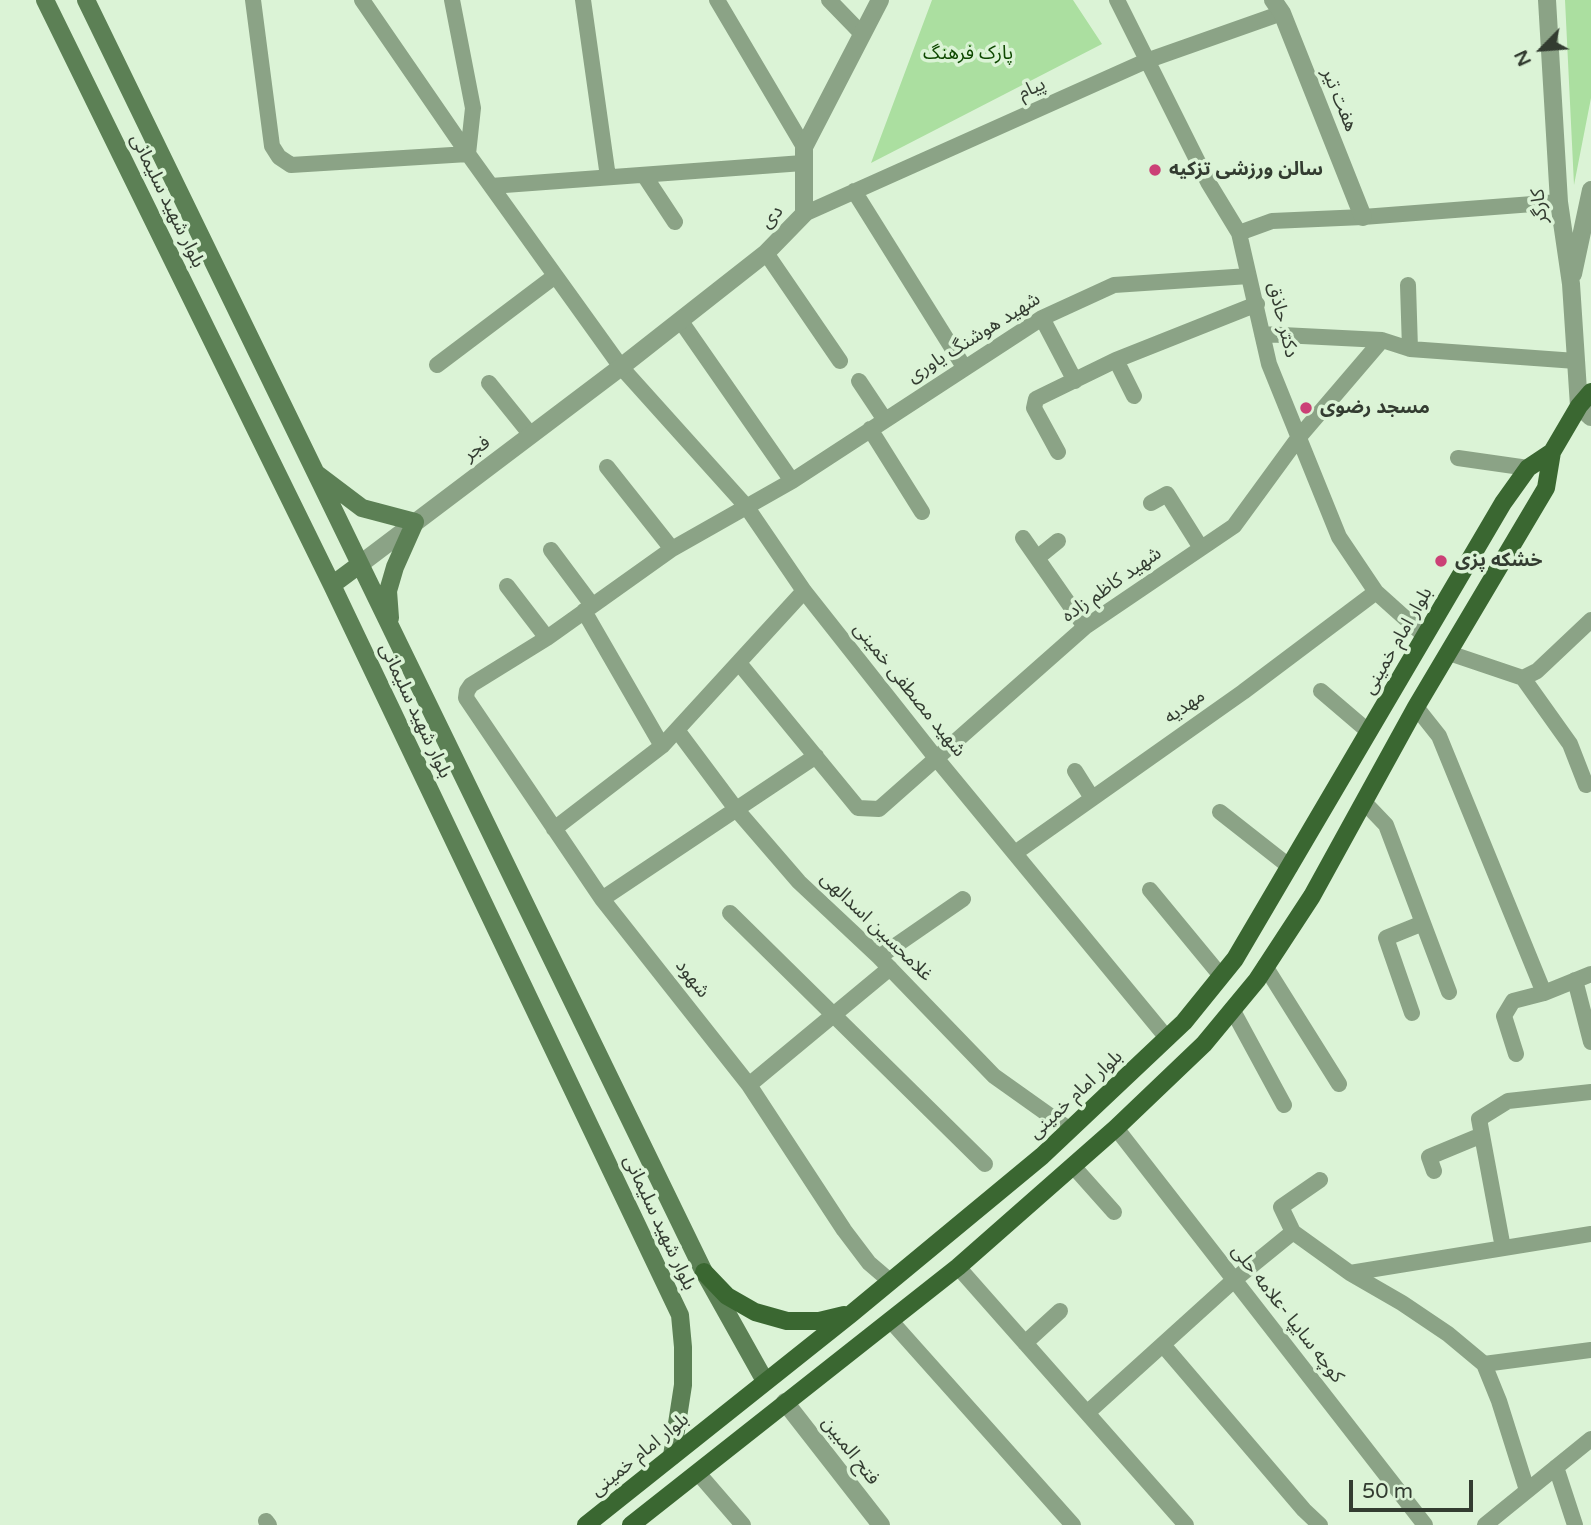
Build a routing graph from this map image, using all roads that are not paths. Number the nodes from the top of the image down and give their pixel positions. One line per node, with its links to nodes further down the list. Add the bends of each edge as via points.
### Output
1 (46, 0): 72 (main road, بلوار شهید سلیمانی)
2 (86, 0): 59 (main road, بلوار شهید سلیمانی)
3 (253, 0): 15 (street, via 272,146 279,157 292,165)
4 (362, 0): 15 (street, شهید مصطفی خمینی)
5 (452, 0): 15 (street, via 473,108)
6 (583, 0): 18 (street)
7 (718, 0): 16 (street)
8 (829, 0): 13 (street)
9 (880, 0): 13 (street, دی)
10 (1117, 0): 14 (street, دکتر حاذق)
11 (1546, 0): 22 (street, کارگر)
12 (1278, 7): 14 (street, پیام); 24 (street, هفت تیر)
13 (862, 34): 16 (street, دی)
14 (1146, 61): 21 (street, پیام); 26 (street, دکتر حاذق)
15 (468, 154): 19 (street, شهید مصطفی خمینی)
16 (804, 155): 17 (street); 23 (street, دی)
17 (644, 175): 18 (street); 25 (street)
18 (607, 177): 19 (street)
19 (491, 186): 28 (street, شهید مصطفی خمینی)
20 (1591, 190): 30 (street)
21 (854, 191): 23 (street, پیام); 43 (street)
22 (1559, 202): 24 (street); 30 (street, کارگر)
23 (804, 214): 27 (street, دی)
24 (1363, 217): 26 (street, via 1272,221)
25 (675, 222)
26 (1238, 233): 29 (street, دکتر حاذق)
27 (766, 253): 34 (street, دی); 39 (street)
28 (555, 276): 41 (street); 42 (street, شهید مصطفی خمینی)
29 (1249, 276): 32 (street, دکتر حاذق); 33 (street, شهید هوشنگ یاوری, via 1114,285)
30 (1571, 284): 40 (street, کارگر)
31 (1408, 285): 37 (street)
32 (1256, 304): 35 (street, دکتر حاذق); 38 (street)
33 (1042, 318): 43 (street, شهید هوشنگ یاوری); 45 (street)
34 (680, 320): 42 (street, دی); 60 (street)
35 (1262, 334): 36 (street); 53 (street, دکتر حاذق, via 1269,364)
36 (1382, 340): 37 (street); 53 (street, شهید کاظم زاده)
37 (1410, 349): 40 (street)
38 (1116, 360): 45 (street); 48 (street)
39 (840, 361)
40 (1576, 361): 49 (street, کارگر)
41 (437, 365)
42 (621, 367): 52 (street, فجر); 62 (street, شهید مصطفی خمینی)
43 (964, 367): 50 (street, شهید هوشنگ یاوری)
44 (859, 381): 50 (street)
45 (1075, 381): 54 (street, via 1033,404)
46 (489, 383): 52 (street)
47 (1591, 392): 49 (main road)
48 (1135, 396)
49 (1585, 412): 55 (main road)
50 (885, 420): 51 (street, شهید هوشنگ یاوری)
51 (870, 429): 60 (street, شهید هوشنگ یاوری); 63 (street)
52 (531, 435): 64 (street, فجر)
53 (1299, 437): 67 (street, شهید کاظم زاده, via 1234,526); 75 (street, دکتر حاذق, via 1339,537)
54 (1058, 452)
55 (1552, 453): 58 (main road, بلوار امام خمینی); 82 (main road, via 1546,488)
56 (1458, 458): 58 (street)
57 (607, 467): 68 (street)
58 (1528, 468): 80 (main road, بلوار امام خمینی)
59 (314, 472): 64 (main road, via 362,508); 71 (main road, بلوار شهید سلیمانی)
60 (792, 481): 62 (street, شهید هوشنگ یاوری)
61 (1151, 503): 67 (street, via 1167,494)
62 (746, 506): 68 (street, شهید هوشنگ یاوری); 74 (street, شهید مصطفی خمینی)
63 (922, 512)
64 (415, 522): 71 (street, فجر); 79 (main road, via 388,591)
65 (1023, 538): 70 (street)
66 (1058, 541): 70 (street)
67 (1201, 548): 78 (street, شهید کاظم زاده)
68 (672, 550): 76 (street, شهید هوشنگ یاوری)
69 (551, 551): 76 (street)
70 (1037, 558): 78 (street)
71 (359, 565): 72 (main road); 79 (main road, بلوار شهید سلیمانی)
72 (332, 585): 151 (main road, بلوار شهید سلیمانی, via 680,1315 683,1385)
73 (507, 586): 81 (street)
74 (804, 591): 83 (street); 92 (street, شهید مصطفی خمینی)
75 (1376, 592): 80 (street, دکتر حاذق); 95 (street, مهدیه)
76 (588, 608): 81 (street, شهید هوشنگ یاوری); 90 (street)
77 (1591, 620): 84 (street, via 1537,671)
78 (1085, 627): 92 (street, شهید کاظم زاده)
79 (392, 632): 136 (main road, بلوار شهید سلیمانی)
80 (1425, 636): 89 (main road, بلوار امام خمینی)
81 (547, 638): 86 (street, شهید هوشنگ یاوری, via 471,685)
82 (1449, 653): 84 (street); 87 (main road)
83 (739, 663): 88 (street); 91 (street, شهید کاظم زاده)
84 (1523, 678): 94 (street, via 1570,744)
85 (1321, 691): 89 (street)
86 (466, 698): 99 (street, شهود)
87 (1416, 707): 96 (main road); 113 (street, via 1439,736)
88 (677, 730): 90 (street); 97 (street, غلامحسین اسدالهی)
89 (1369, 732): 101 (main road, بلوار امام خمینی)
90 (663, 746): 99 (street)
91 (816, 756): 92 (street, شهید کاظم زاده, via 858,808 879,809); 97 (street)
92 (936, 758): 100 (street, شهید مصطفی خمینی)
93 (1075, 771): 95 (street)
94 (1586, 785)
95 (1092, 798): 100 (street, مهدیه)
96 (1364, 802): 106 (street, via 1387,825); 108 (main road, via 1312,896)
97 (736, 809): 103 (street); 107 (street, غلامحسین اسدالهی, via 799,882)
98 (1220, 812): 101 (street)
99 (554, 829): 103 (street, شهود)
100 (1015, 853): 117 (street, شهید مصطفی خمینی)
101 (1290, 867): 110 (main road, بلوار امام خمینی)
102 (1150, 890): 110 (street)
103 (602, 899): 121 (street, شهود)
104 (963, 899): 107 (street)
105 (730, 913): 116 (street)
106 (1423, 923): 112 (street); 115 (street, via 1386,938)
107 (885, 963): 116 (street); 126 (street, غلامحسین اسدالهی, via 994,1076)
108 (1265, 966): 114 (main road); 120 (street)
109 (1591, 974): 111 (street)
110 (1221, 976): 117 (main road, بلوار امام خمینی)
111 (1575, 980): 113 (street); 118 (street)
112 (1449, 992)
113 (1544, 993): 119 (street, via 1513,1001 1504,1016)
114 (1232, 1009): 123 (street); 125 (main road, via 1204,1044)
115 (1412, 1013)
116 (834, 1015): 121 (street); 127 (street)
117 (1167, 1038): 126 (main road, بلوار امام خمینی)
118 (1591, 1042)
119 (1516, 1054)
120 (1339, 1084)
121 (749, 1085): 139 (street, شهود, via 844,1230)
122 (1591, 1092): 124 (street, via 1508,1101)
123 (1284, 1105)
124 (1481, 1127): 129 (street, via 1429,1157); 134 (street)
125 (1116, 1128): 128 (main road); 138 (street, کوچه سایپا -علامه حلی)
126 (1070, 1130): 139 (main road, بلوار امام خمینی)
127 (985, 1164)
128 (1073, 1166): 131 (street); 135 (main road)
129 (1434, 1171)
130 (1320, 1180): 132 (street, via 1281,1207)
131 (1114, 1212)
132 (1293, 1231): 137 (street); 138 (street)
133 (1591, 1234): 134 (street)
134 (1503, 1248): 137 (street)
135 (958, 1266): 142 (main road); 143 (street)
136 (704, 1272): 141 (main road, via 727,1296 755,1312 787,1321); 147 (main road, بلوار شهید سلیمانی)
137 (1350, 1273): 146 (street, via 1448,1334)
138 (1234, 1280): 144 (street); 162 (street, کوچه سایپا -علامه حلی)
139 (890, 1282): 141 (main road, بلوار امام خمینی)
140 (1060, 1311): 143 (street)
141 (851, 1314): 147 (main road, بلوار امام خمینی)
142 (890, 1320): 148 (main road); 159 (street)
143 (1025, 1343): 149 (street)
144 (1163, 1345): 149 (street); 161 (street)
145 (1591, 1350): 146 (street)
146 (1484, 1364): 154 (street)
147 (765, 1381): 148 (main road); 151 (main road, بلوار امام خمینی)
148 (785, 1402): 153 (main road); 158 (street, فتح المبین)
149 (1087, 1413): 160 (street)
150 (1591, 1438): 152 (street)
151 (672, 1456): 155 (main road, بلوار امام خمینی)
152 (1556, 1467): 154 (street); 164 (street)
153 (698, 1472): 156 (main road); 157 (street)
154 (1527, 1490): 163 (street)
155 (586, 1525)
156 (631, 1525)
157 (743, 1525)
158 (881, 1525)
159 (1073, 1525)
160 (1186, 1525)
161 (1320, 1525)
162 (1425, 1525)
163 (1485, 1525)
164 (1575, 1525)

